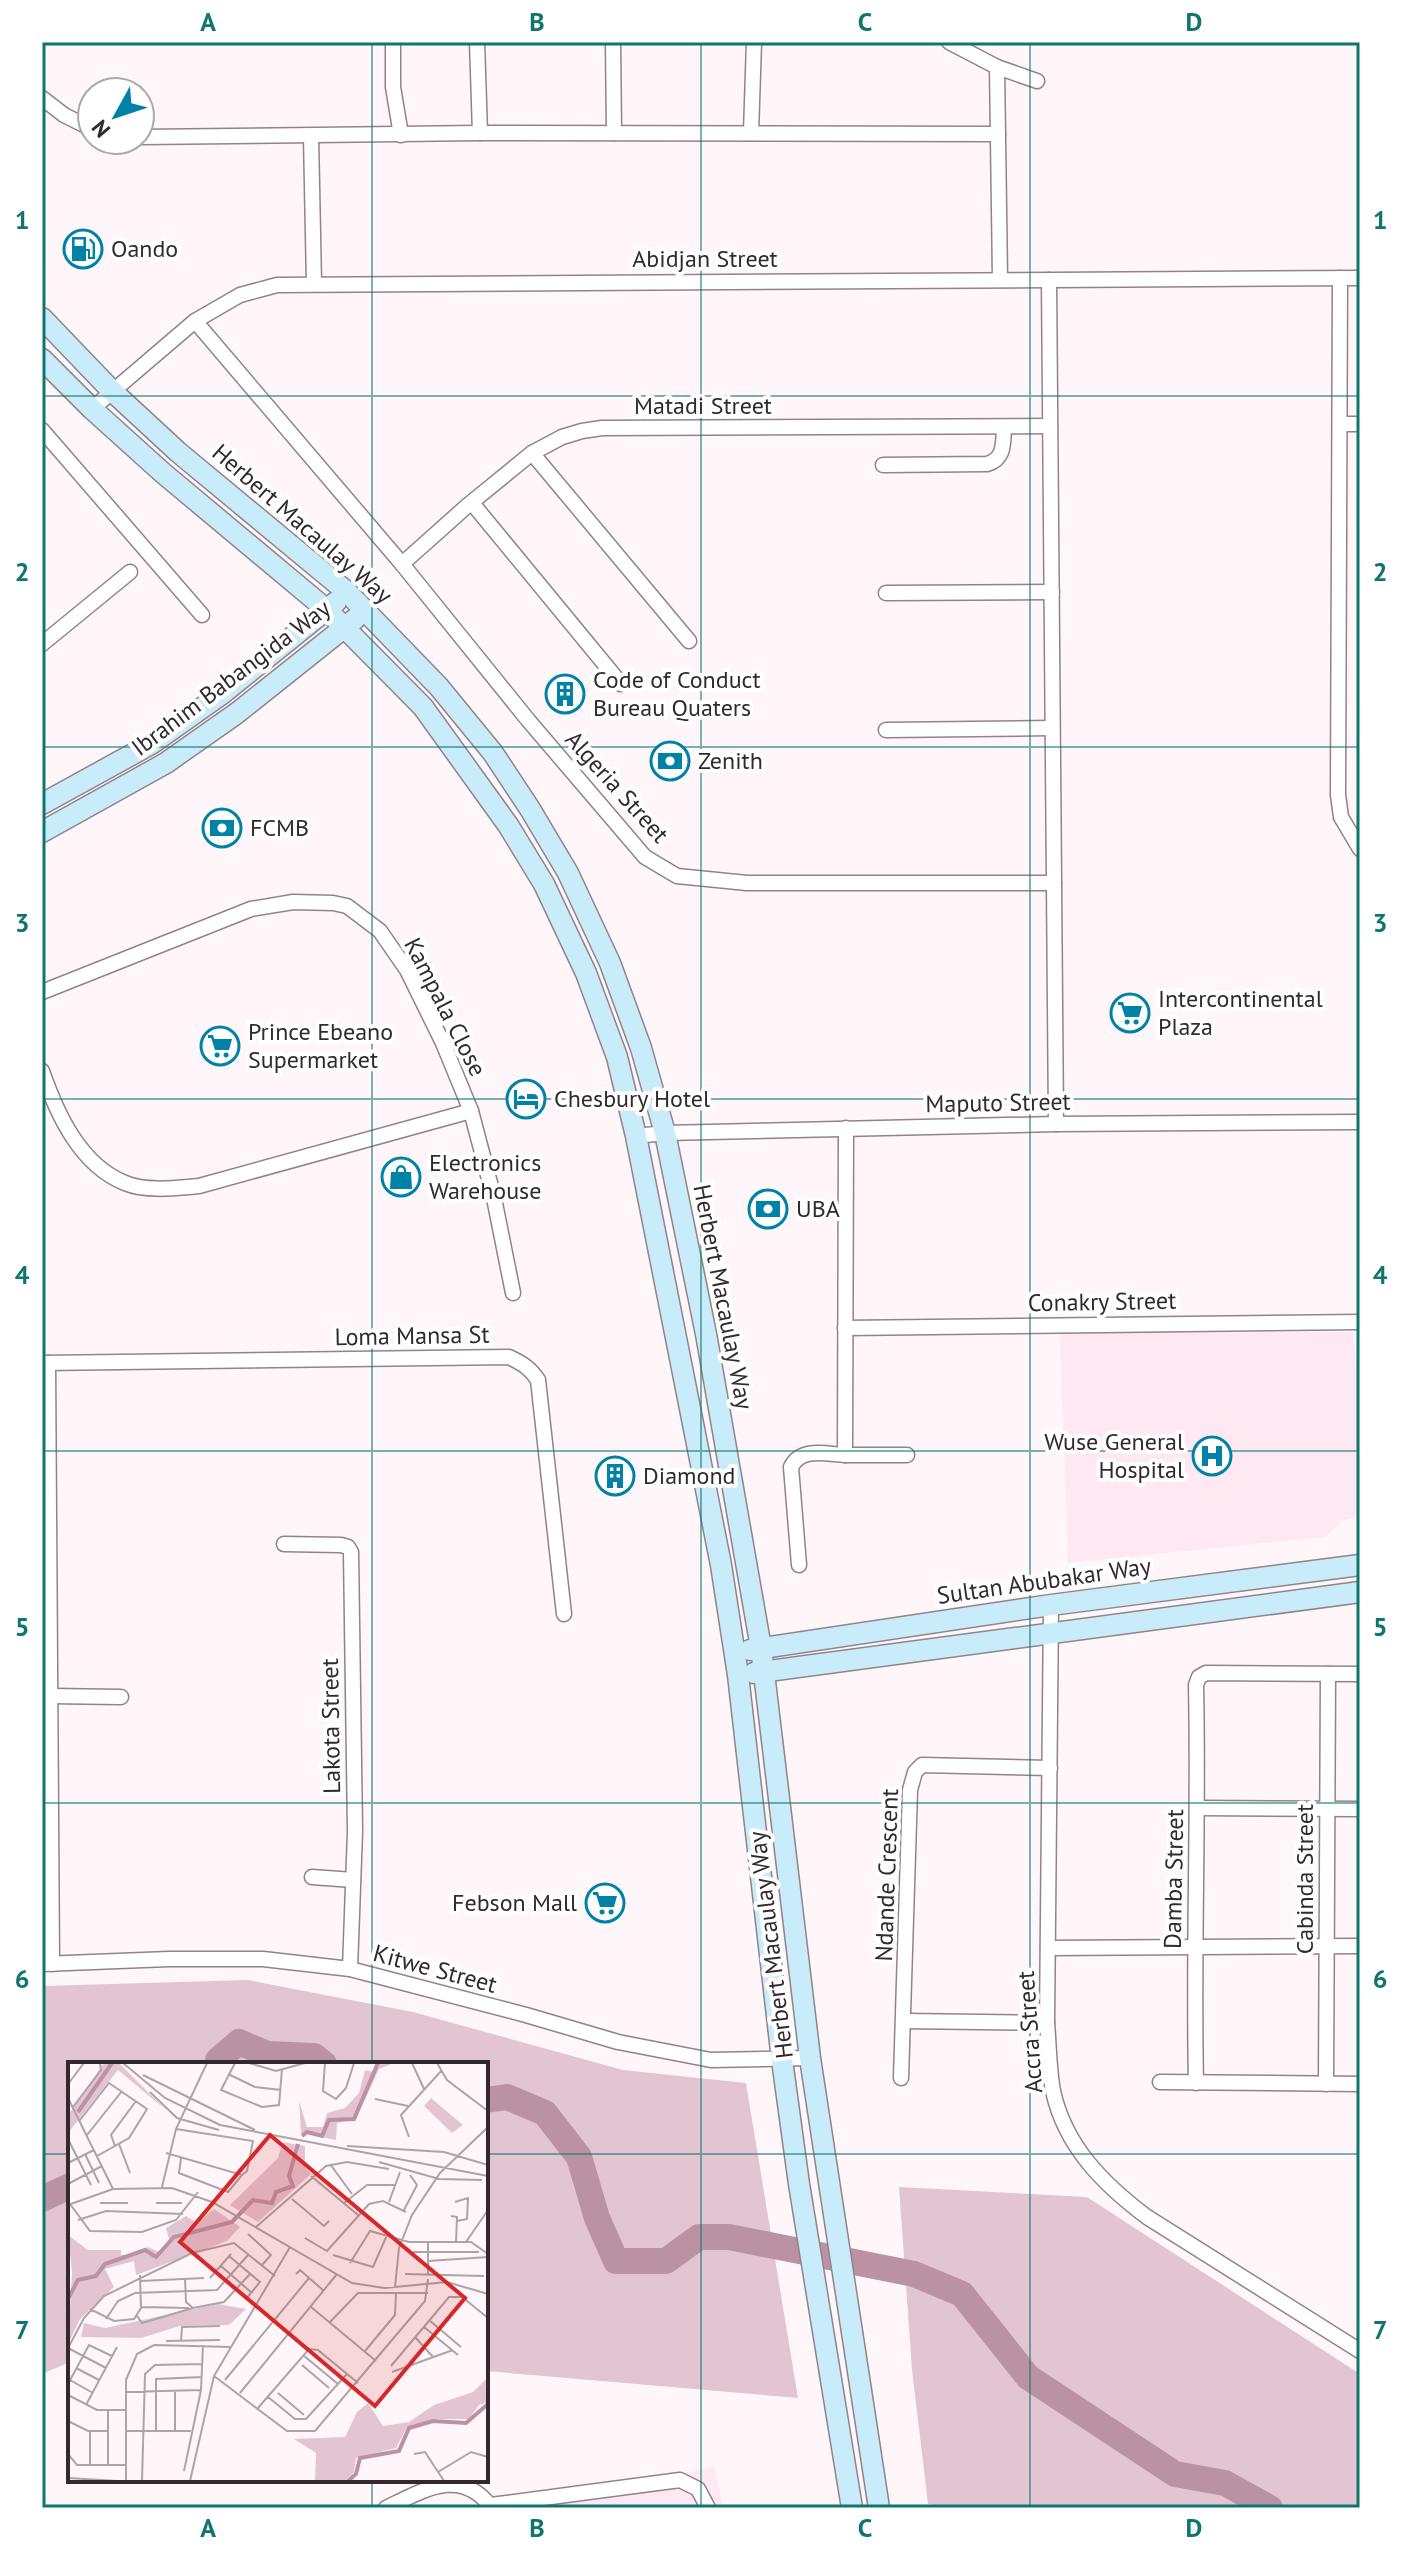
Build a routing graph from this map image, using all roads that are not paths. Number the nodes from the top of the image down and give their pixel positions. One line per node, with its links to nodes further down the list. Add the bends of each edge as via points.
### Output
1 (393, 42): 14 (street)
2 (477, 42): 10 (street)
3 (613, 42): 11 (street)
4 (754, 42): 12 (street)
5 (949, 42): 6 (street)
6 (997, 67): 7 (street); 13 (street)
7 (1037, 81)
8 (42, 98): 9 (street)
9 (76, 121)
10 (480, 133): 11 (street); 14 (street)
11 (614, 133): 12 (street)
12 (751, 133): 13 (street)
13 (998, 134): 19 (street)
14 (401, 135): 15 (street)
15 (311, 136): 16 (street); 21 (street)
16 (156, 137)
17 (1340, 278): 18 (street, Abidjan Street); 20 (street, Abidjan Street); 27 (street)
18 (1360, 278)
19 (1000, 279): 20 (street, Abidjan Street); 21 (street, Abidjan Street)
20 (1049, 280): 29 (street)
21 (314, 284): 23 (street, Abidjan Street, via 277,285 240,295)
22 (42, 318): 25 (main road, Herbert Macaulay Way)
23 (195, 321): 25 (street, Abidjan Street); 35 (street, Algeria Street)
24 (42, 359): 26 (main road, Herbert Macaulay Way)
25 (112, 391): 26 (street, Abidjan Street); 37 (main road, Herbert Macaulay Way)
26 (92, 409): 41 (main road, Herbert Macaulay Way)
27 (1340, 424): 28 (street); 51 (street, via 1338,795 1341,817)
28 (1360, 424)
29 (1050, 426): 30 (street, Matadi Street); 38 (street)
30 (1004, 427): 32 (street, Matadi Street, via 602,428 562,437); 33 (street, via 995,462)
31 (45, 439): 42 (street)
32 (532, 453): 34 (street, Matadi Street); 44 (street)
33 (883, 465)
34 (472, 503): 35 (street, Matadi Street); 46 (street)
35 (402, 564): 52 (street, Algeria Street, via 645,857 677,876 747,883)
36 (130, 572): 45 (street)
37 (347, 592): 40 (main road, Herbert Macaulay Way); 41 (main road, Ibrahim Babangida Way)
38 (1052, 592): 39 (street); 47 (street)
39 (886, 593)
40 (366, 609): 43 (main road, Ibrahim Babangida Way); 59 (main road, Herbert Macaulay Way, via 493,753 568,873 610,963)
41 (327, 610): 43 (main road, Herbert Macaulay Way); 49 (main road, Ibrahim Babangida Way, via 151,744)
42 (202, 615)
43 (345, 627): 50 (main road, Ibrahim Babangida Way, via 166,763); 60 (main road, Herbert Macaulay Way, via 423,707 544,884 586,973 617,1057)
44 (689, 641)
45 (42, 644)
46 (621, 684)
47 (1051, 728): 48 (street); 52 (street)
48 (886, 730)
49 (42, 804)
50 (42, 832)
51 (1360, 849)
52 (1054, 883): 57 (street)
53 (42, 992): 55 (street, Kampala Close, via 251,909 293,902 347,906 380,931 407,970)
54 (42, 1071): 55 (street, Kampala Close, via 67,1130 93,1164 126,1184 163,1189 199,1186)
55 (471, 1111): 61 (street)
56 (1360, 1122): 57 (street, Maputo Street)
57 (1056, 1124): 58 (street, Maputo Street)
58 (846, 1128): 59 (street, Maputo Street); 63 (street)
59 (665, 1133): 60 (street, Maputo Street); 75 (main road, Herbert Macaulay Way)
60 (636, 1136): 76 (main road, Herbert Macaulay Way)
61 (513, 1293)
62 (1360, 1322): 63 (street, Conakry Street)
63 (845, 1328): 65 (street)
64 (45, 1363): 67 (street); 73 (street, Loma Mansa St, via 509,1357 522,1363 538,1380)
65 (845, 1455): 66 (street); 69 (street, via 808,1453 791,1467)
66 (907, 1455)
67 (46, 1542): 81 (street)
68 (284, 1544): 89 (street, Lakota Street, via 341,1545 351,1552)
69 (799, 1565)
70 (1360, 1565): 72 (main road, Sultan Abubakar Way)
71 (1360, 1592): 74 (main road)
72 (1051, 1605): 74 (street, Accra Street); 75 (main road, Sultan Abubakar Way)
73 (564, 1614)
74 (1052, 1632): 78 (main road); 84 (street, Accra Street)
75 (761, 1648): 76 (main road, Sultan Abubakar Way); 78 (main road, Herbert Macaulay Way)
76 (735, 1653): 80 (main road, Herbert Macaulay Way)
77 (1359, 1669): 79 (street)
78 (764, 1672): 80 (main road); 98 (main road, Herbert Macaulay Way)
79 (1328, 1674): 85 (street, Damba Street, via 1199,1677); 86 (street, Cabinda Street)
80 (738, 1675): 99 (main road, Herbert Macaulay Way)
81 (50, 1696): 82 (street); 83 (street)
82 (121, 1697)
83 (46, 1728): 94 (street)
84 (1050, 1768): 93 (street, Accra Street); 96 (street, Ndande Crescent, via 922,1765 915,1772 910,1790)
85 (1198, 1808): 86 (street); 90 (street, Damba Street)
86 (1327, 1809): 87 (street); 91 (street, Cabinda Street)
87 (1360, 1809)
88 (312, 1877): 89 (street)
89 (353, 1880): 95 (street, Lakota Street)
90 (1194, 1946): 91 (street); 93 (street); 102 (street, Damba Street)
91 (1327, 1946): 92 (street); 103 (street, Cabinda Street)
92 (1360, 1946)
93 (1048, 1948): 97 (street, Accra Street)
94 (47, 1964): 95 (street, Kitwe Street, via 263,1959)
95 (350, 1969): 99 (street, Kitwe Street, via 618,2042 711,2060)
96 (904, 2021): 97 (street); 100 (street, Ndande Crescent)
97 (1047, 2023): 105 (street, Accra Street, via 1053,2090 1064,2125 1106,2183 1147,2217)
98 (810, 2058): 99 (street, Kitwe Street); 110 (main road, Herbert Macaulay Way)
99 (782, 2060): 109 (main road, Herbert Macaulay Way)
100 (901, 2078)
101 (1160, 2082): 102 (street)
102 (1196, 2083): 103 (street)
103 (1326, 2084): 104 (street)
104 (1360, 2084)
105 (1360, 2351)
106 (492, 2506): 107 (street, via 451,2483); 108 (street, via 680,2480 698,2489)
107 (386, 2508)
108 (708, 2508)
109 (852, 2508)
110 (879, 2508)

